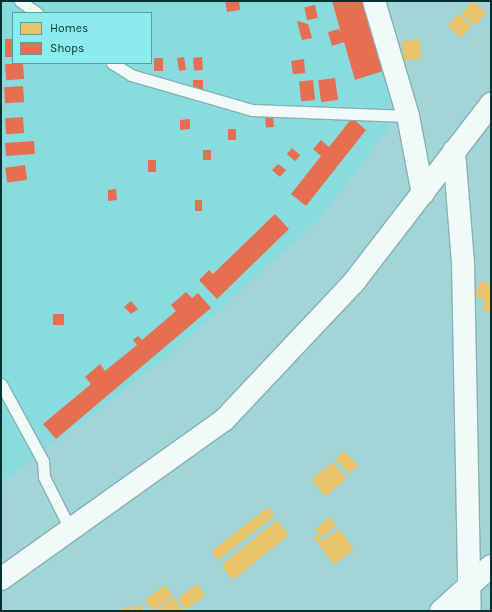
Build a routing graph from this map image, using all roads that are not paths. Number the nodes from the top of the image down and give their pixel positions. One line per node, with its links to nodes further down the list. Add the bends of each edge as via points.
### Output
1 (20, 1): 3 (lane)
2 (374, 1): 6 (street)
3 (36, 12)
4 (114, 64): 6 (lane, via 131,75 252,110)
5 (491, 104): 7 (street)
6 (408, 116): 8 (street)
7 (454, 151): 8 (street); 13 (street, via 463,262)
8 (423, 194): 10 (street, via 327,314 224,420)
9 (1, 384): 10 (lane, via 43,461 44,477)
10 (69, 527): 12 (street)
11 (491, 566): 13 (street)
12 (1, 579)
13 (471, 585): 14 (street); 15 (street)
14 (441, 611)
15 (470, 611)

